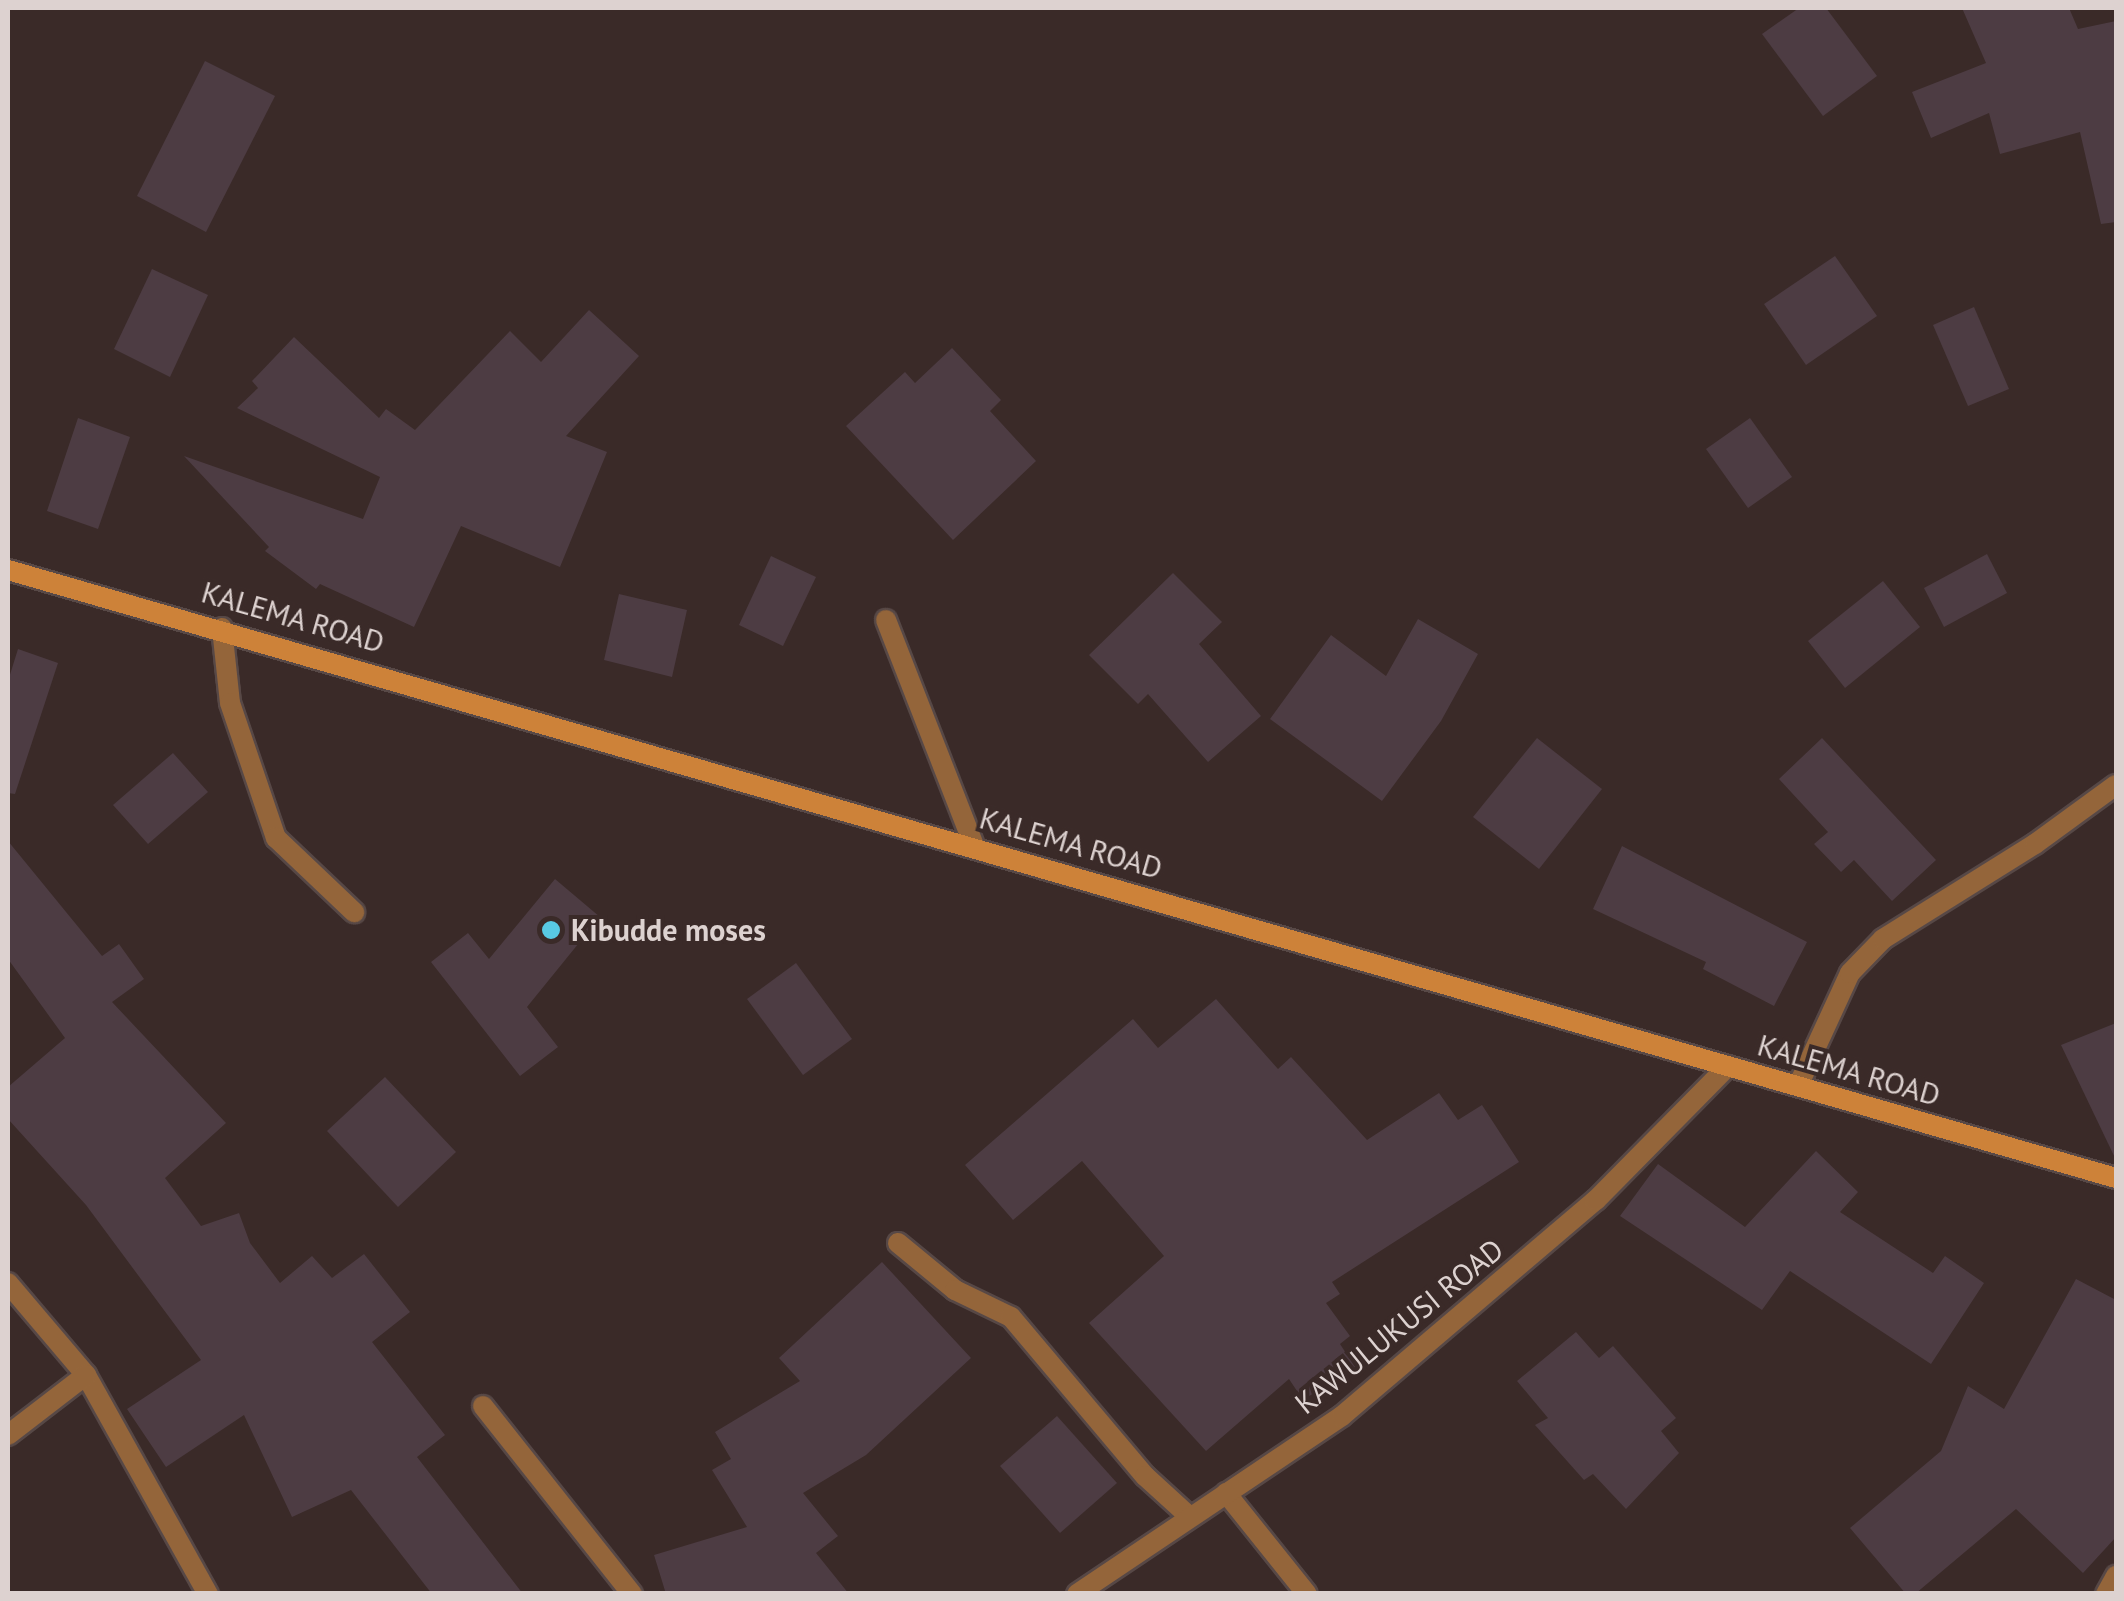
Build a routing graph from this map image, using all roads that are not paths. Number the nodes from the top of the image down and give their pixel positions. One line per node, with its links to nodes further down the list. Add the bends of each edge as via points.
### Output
1 (8, 570): 3 (street, KALEMA ROAD)
2 (886, 620): 5 (street)
3 (222, 628): 5 (street, KALEMA ROAD); 6 (street, via 230,703 276,838)
4 (2116, 784): 8 (street, via 2036,844 1883,939 1850,973)
5 (974, 846): 7 (street, KALEMA ROAD)
6 (354, 912)
7 (1728, 1066): 8 (street, KALEMA ROAD); 15 (street, KAWULUKUSI ROAD, via 1596,1200 1475,1305 1342,1416)
8 (1798, 1086): 9 (street, KALEMA ROAD)
9 (2116, 1178)
10 (898, 1243): 16 (street, via 955,1290 1011,1317 1145,1476)
11 (8, 1283): 12 (street)
12 (86, 1375): 14 (street); 18 (street)
13 (484, 1406): 19 (street)
14 (8, 1434)
15 (1226, 1493): 16 (street, KAWULUKUSI ROAD); 21 (street)
16 (1190, 1518): 20 (street, KAWULUKUSI ROAD)
17 (2116, 1576): 22 (street)
18 (208, 1594)
19 (632, 1594)
20 (1077, 1594)
21 (1308, 1594)
22 (2106, 1594)

